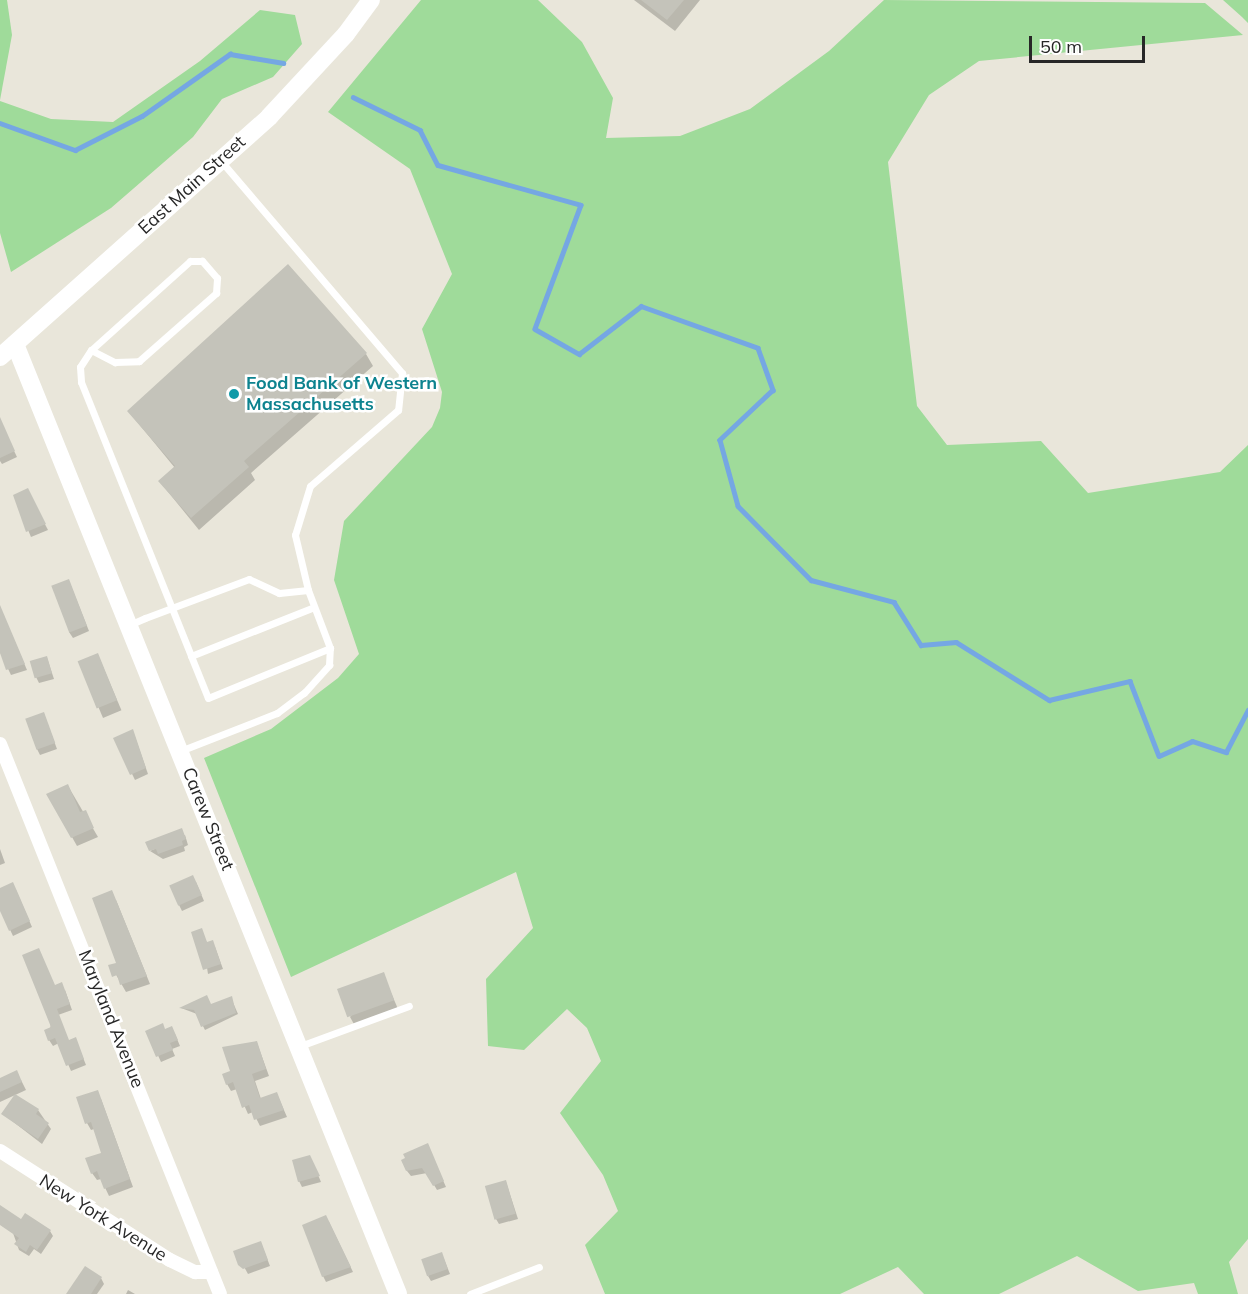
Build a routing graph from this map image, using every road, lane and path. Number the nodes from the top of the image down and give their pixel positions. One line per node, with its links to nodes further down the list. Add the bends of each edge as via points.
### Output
1 (371, 0): 2 (street, East Main Street, via 307,78)
2 (221, 161): 3 (street, East Main Street); 6 (lane, via 402,373 398,410 310,486 295,535)
3 (15, 344): 5 (street, East Main Street); 8 (street, Carew Street)
4 (91, 350): 4 (lane, via 190,261 202,261 216,278 216,293 139,362 115,362); 10 (lane, via 80,367 81,382)
5 (0, 357)
6 (308, 590): 7 (lane); 8 (lane, via 279,593 249,579)
7 (314, 607): 9 (lane); 10 (lane)
8 (129, 625): 12 (street, Carew Street)
9 (330, 648): 10 (lane, via 208,698); 12 (lane, via 328,665 304,693 277,712)
10 (191, 656)
11 (0, 744): 17 (street, Maryland Avenue)
12 (180, 751): 14 (street, Carew Street)
13 (409, 1006): 14 (lane)
14 (300, 1046): 19 (street, Carew Street)
15 (0, 1150): 17 (street, New York Avenue, via 170,1260 195,1272)
16 (539, 1267): 20 (lane)
17 (211, 1272): 18 (street, Maryland Avenue)
18 (220, 1294)
19 (399, 1294)
20 (470, 1294)

